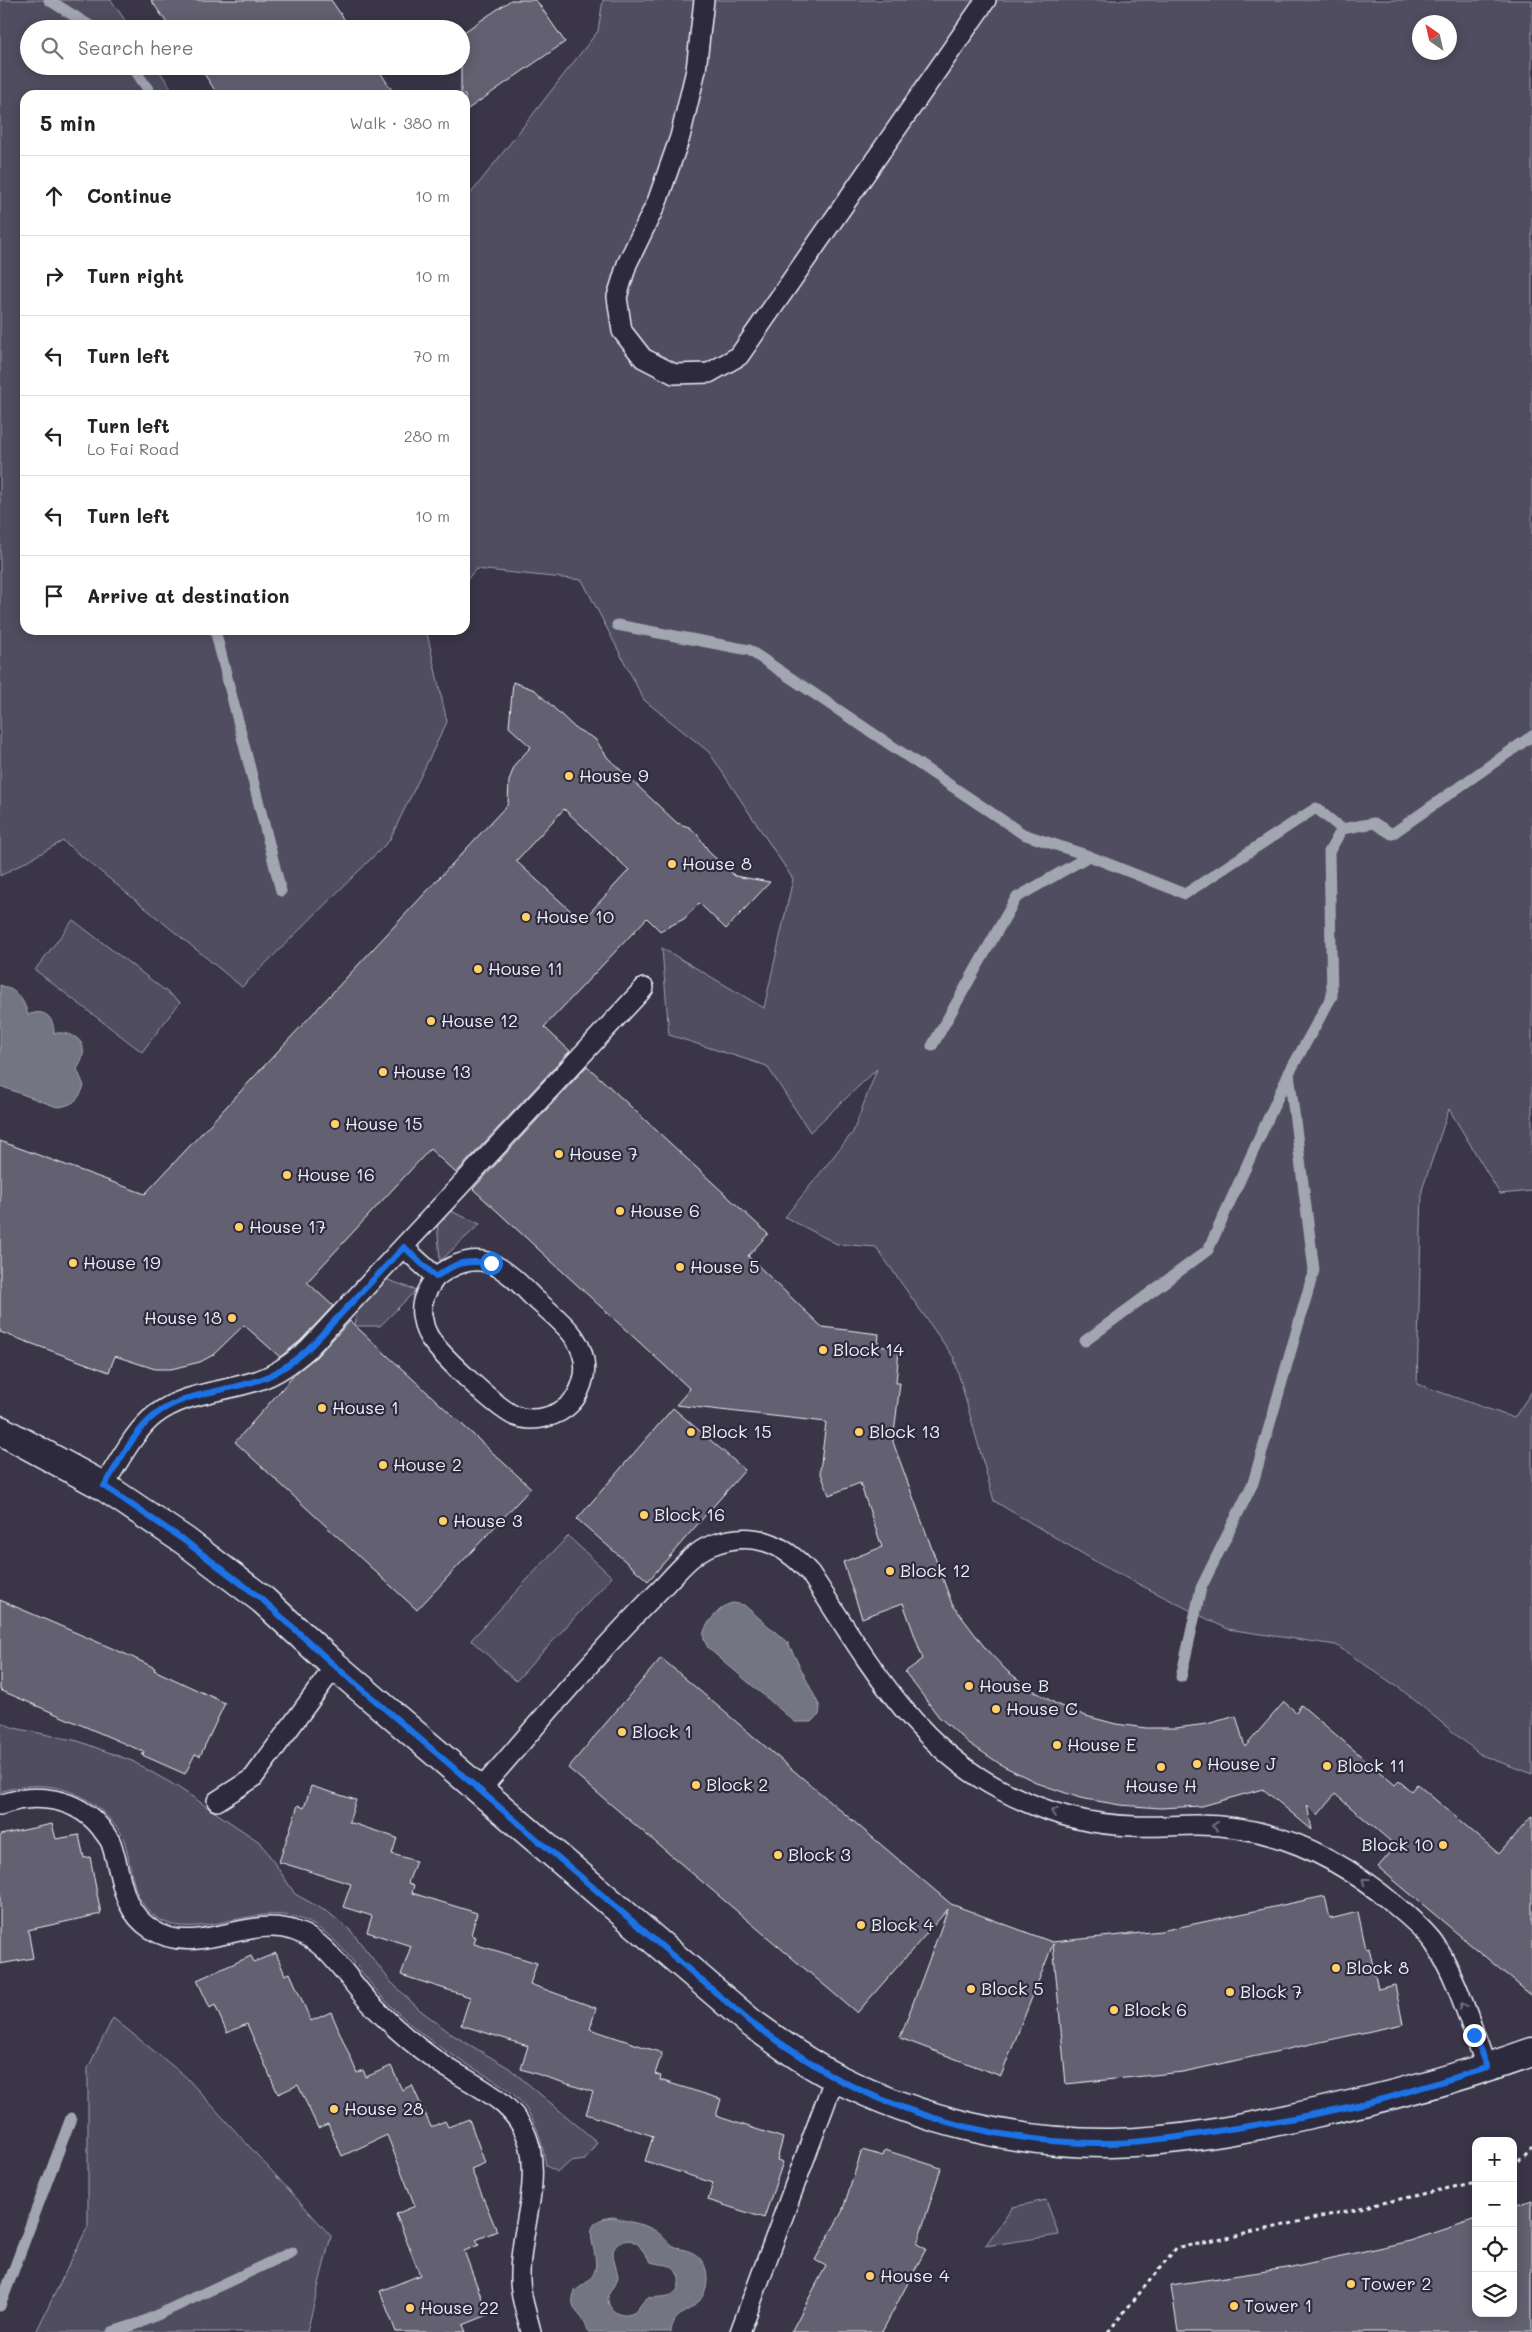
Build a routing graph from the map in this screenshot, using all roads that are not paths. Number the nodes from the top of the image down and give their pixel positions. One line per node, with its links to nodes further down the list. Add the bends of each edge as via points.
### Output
1 (704, 0): 2 (lane, via 696,70 680,137 657,202 627,264 617,297 622,331 643,358 674,374 709,373 739,356)
2 (986, 0)
3 (644, 988): 4 (lane)
4 (404, 1247): 5 (lane); 7 (lane, via 292,1363 256,1381 183,1400 155,1415 143,1425)
5 (436, 1277): 5 (lane, via 452,1265 471,1260 491,1263 508,1274 569,1330 581,1346 586,1366 582,1385 572,1403 555,1414 536,1419 516,1416 499,1405 438,1349 426,1333 422,1313 425,1293)
6 (0, 1430): 7 (street)
7 (104, 1486): 8 (street, via 255,1594)
8 (335, 1666): 9 (street); 10 (lane, via 253,1778)
9 (480, 1790): 13 (lane, one-way to 9, via 1450,1974 1434,1943 1423,1929 1353,1872 1310,1849 1263,1833 1198,1825 1096,1823 1062,1815 998,1789 941,1749 916,1725 894,1699 810,1573 795,1556 776,1544 754,1538 732,1539 710,1546 692,1558 610,1639); 14 (street, via 750,2022 791,2052)
10 (217, 1801)
11 (0, 1806): 15 (lane, via 19,1798 46,1798 72,1805 94,1820 110,1841 122,1891 133,1913 151,1930 174,1939 199,1939 273,1926 313,1939 329,1952 369,2002 400,2033 436,2060 492,2093 508,2107 521,2124 530,2145 533,2167 520,2277)
12 (1532, 2052): 13 (street)
13 (1487, 2068): 14 (street, via 1382,2099 1275,2122 1168,2139 1110,2143 1054,2141 997,2133 941,2120 887,2101)
14 (835, 2077): 16 (lane)
15 (532, 2332)
16 (740, 2332)

